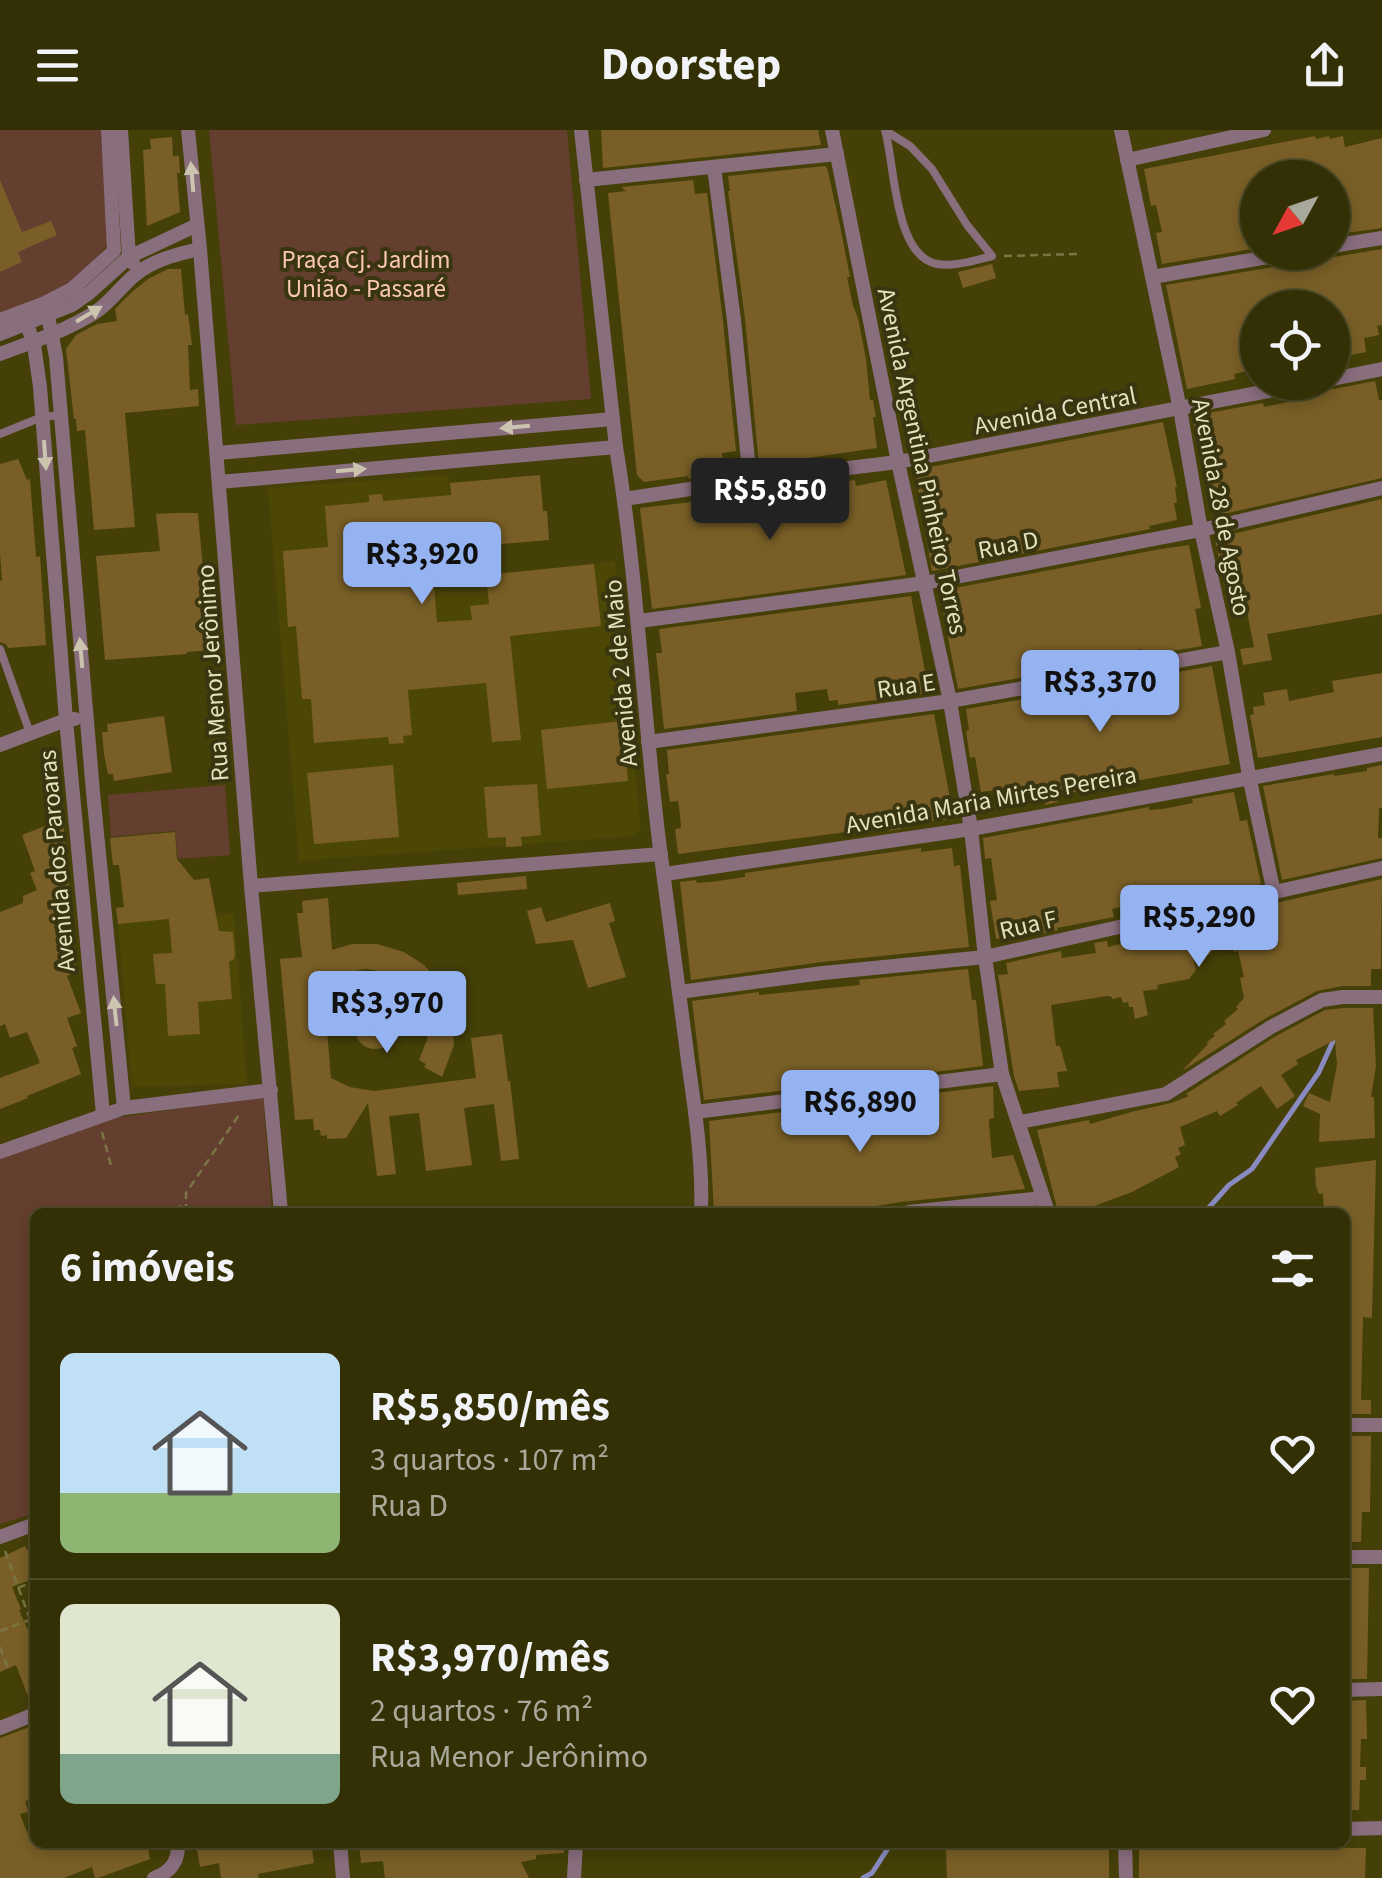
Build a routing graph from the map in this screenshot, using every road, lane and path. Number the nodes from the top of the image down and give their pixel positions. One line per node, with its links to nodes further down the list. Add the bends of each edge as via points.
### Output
1 (108, 130): 24 (street, via 114,251 67,292)
2 (121, 130): 19 (street)
3 (188, 130): 13 (street, Rua Menor Jerônimo, one-way to 3)
4 (581, 130): 12 (street, Avenida 2 de Maio)
5 (832, 130): 9 (street, Avenida Argentina Pinheiro Torres)
6 (1121, 130): 10 (street, Avenida 28 de Agosto)
7 (1264, 130): 10 (street)
8 (886, 131): 18 (lane, via 932,169); 18 (lane, via 902,222 917,254 944,265)
9 (837, 154): 11 (street); 46 (street, Avenida Argentina Pinheiro Torres)
10 (1127, 160): 22 (street, Avenida 28 de Agosto)
11 (714, 167): 12 (street); 49 (street)
12 (586, 180): 36 (street, Avenida 2 de Maio)
13 (197, 224): 16 (street, Rua Menor Jerônimo); 19 (street)
14 (1382, 238): 15 (street)
15 (1350, 243)
16 (200, 248): 21 (street); 44 (street, Rua Menor Jerônimo)
17 (1078, 254): 18 (path)
18 (992, 256)
19 (129, 257): 21 (street); 23 (street, via 90,293)
20 (1240, 262): 22 (street)
21 (140, 272): 27 (street, one-way to 21, via 97,311)
22 (1152, 277): 33 (street, Avenida 28 de Agosto)
23 (48, 316): 25 (street); 27 (street, Avenida dos Paroaras)
24 (0, 320)
25 (27, 324): 26 (street); 28 (street, Avenida dos Paroaras)
26 (0, 334)
27 (52, 334): 28 (street); 34 (street, Avenida dos Paroaras)
28 (33, 342): 29 (street); 35 (street, Avenida dos Paroaras)
29 (0, 354)
30 (1382, 369): 31 (street)
31 (1350, 375)
32 (1240, 397): 33 (street, Avenida Central)
33 (1180, 409): 46 (street, Avenida Central); 53 (street, Avenida 28 de Agosto)
34 (60, 415): 35 (lane); 55 (street, Avenida dos Paroaras)
35 (42, 417): 39 (lane); 56 (street, Avenida dos Paroaras, one-way to 56)
36 (612, 419): 37 (street); 42 (street, Avenida 2 de Maio)
37 (554, 424): 38 (street, one-way to 38); 43 (street)
38 (460, 432): 40 (street); 45 (street)
39 (0, 434)
40 (388, 438): 41 (street); 47 (street)
41 (289, 446): 44 (street); 48 (street)
42 (616, 447): 43 (street); 52 (street, Avenida 2 de Maio)
43 (554, 452): 45 (street)
44 (217, 453): 50 (street, Rua Menor Jerônimo)
45 (462, 460): 47 (street)
46 (898, 462): 49 (street, Avenida Central); 54 (street, Avenida Argentina Pinheiro Torres)
47 (389, 466): 48 (street, one-way to 47)
48 (290, 475): 50 (street)
49 (750, 480): 52 (street, Avenida Central)
50 (220, 482): 72 (street, Rua Menor Jerônimo)
51 (1382, 488): 53 (street, Rua D)
52 (624, 499): 57 (street, Avenida 2 de Maio)
53 (1202, 530): 54 (street, Rua D); 59 (street, Avenida 28 de Agosto)
54 (925, 583): 57 (street, Rua D); 60 (street, Avenida Argentina Pinheiro Torres)
55 (76, 602): 56 (street); 61 (street, Avenida dos Paroaras, one-way to 55)
56 (56, 603): 62 (street, Avenida dos Paroaras)
57 (639, 621): 64 (street, Avenida 2 de Maio)
58 (0, 648): 63 (lane)
59 (1228, 652): 60 (street, Rua E); 67 (street, Avenida 28 de Agosto)
60 (950, 702): 64 (street, Rua E); 68 (street, Avenida Argentina Pinheiro Torres)
61 (87, 718): 62 (street); 79 (street, Avenida dos Paroaras, one-way to 61)
62 (66, 720): 63 (street); 81 (street, Avenida dos Paroaras)
63 (30, 733): 65 (street)
64 (648, 742): 69 (street, Avenida 2 de Maio)
65 (0, 745)
66 (1382, 754): 67 (street, Avenida Maria Mirtes Pereira)
67 (1250, 776): 68 (street, Avenida Maria Mirtes Pereira); 73 (street, Avenida 28 de Agosto)
68 (970, 829): 71 (street, Avenida Maria Mirtes Pereira); 74 (street, Avenida Argentina Pinheiro Torres)
69 (660, 854): 71 (street, Avenida 2 de Maio); 72 (street)
70 (1382, 868): 73 (street, Rua F)
71 (665, 874): 75 (street, Avenida 2 de Maio)
72 (251, 886): 78 (street, Rua Menor Jerônimo)
73 (1274, 892): 74 (street, Rua F)
74 (984, 957): 75 (street, Rua F); 77 (street, Avenida Argentina Pinheiro Torres)
75 (679, 992): 80 (street, Avenida 2 de Maio)
76 (1382, 997): 82 (street, via 1322,1000 1166,1094)
77 (1002, 1074): 80 (street); 82 (street, Avenida Argentina Pinheiro Torres)
78 (263, 1091): 79 (street); 85 (path); 89 (street, Rua Menor Jerônimo)
79 (124, 1108): 81 (street)
80 (695, 1112): 90 (street, Avenida 2 de Maio)
81 (100, 1115): 83 (street); 84 (path)
82 (1020, 1122): 86 (street, Avenida Argentina Pinheiro Torres)
83 (0, 1152)
84 (112, 1169)
85 (184, 1200): 87 (path); 88 (path)
86 (1045, 1205): 91 (street)
87 (179, 1208)
88 (185, 1208)
89 (279, 1208)
90 (701, 1208)
91 (987, 1208)
92 (1350, 1424): 93 (street)
93 (1382, 1425)
94 (30, 1527): 95 (street)
95 (3, 1544): 99 (path)
96 (1350, 1557): 97 (street)
97 (1382, 1557)
98 (30, 1583): 99 (path)
99 (18, 1588): 100 (path)
100 (30, 1615)
101 (30, 1620): 102 (path)
102 (0, 1632)
103 (0, 1647): 104 (path)
104 (10, 1670)
105 (1350, 1690): 106 (street)
106 (1382, 1690)
107 (30, 1716): 108 (street)
108 (0, 1728)
109 (1382, 1828): 110 (street)
110 (1350, 1829)
111 (178, 1848): 115 (street)
112 (341, 1848): 116 (street)
113 (576, 1848): 117 (street)
114 (1125, 1848): 118 (street)
115 (160, 1877)
116 (344, 1878)
117 (574, 1878)
118 (1126, 1878)

